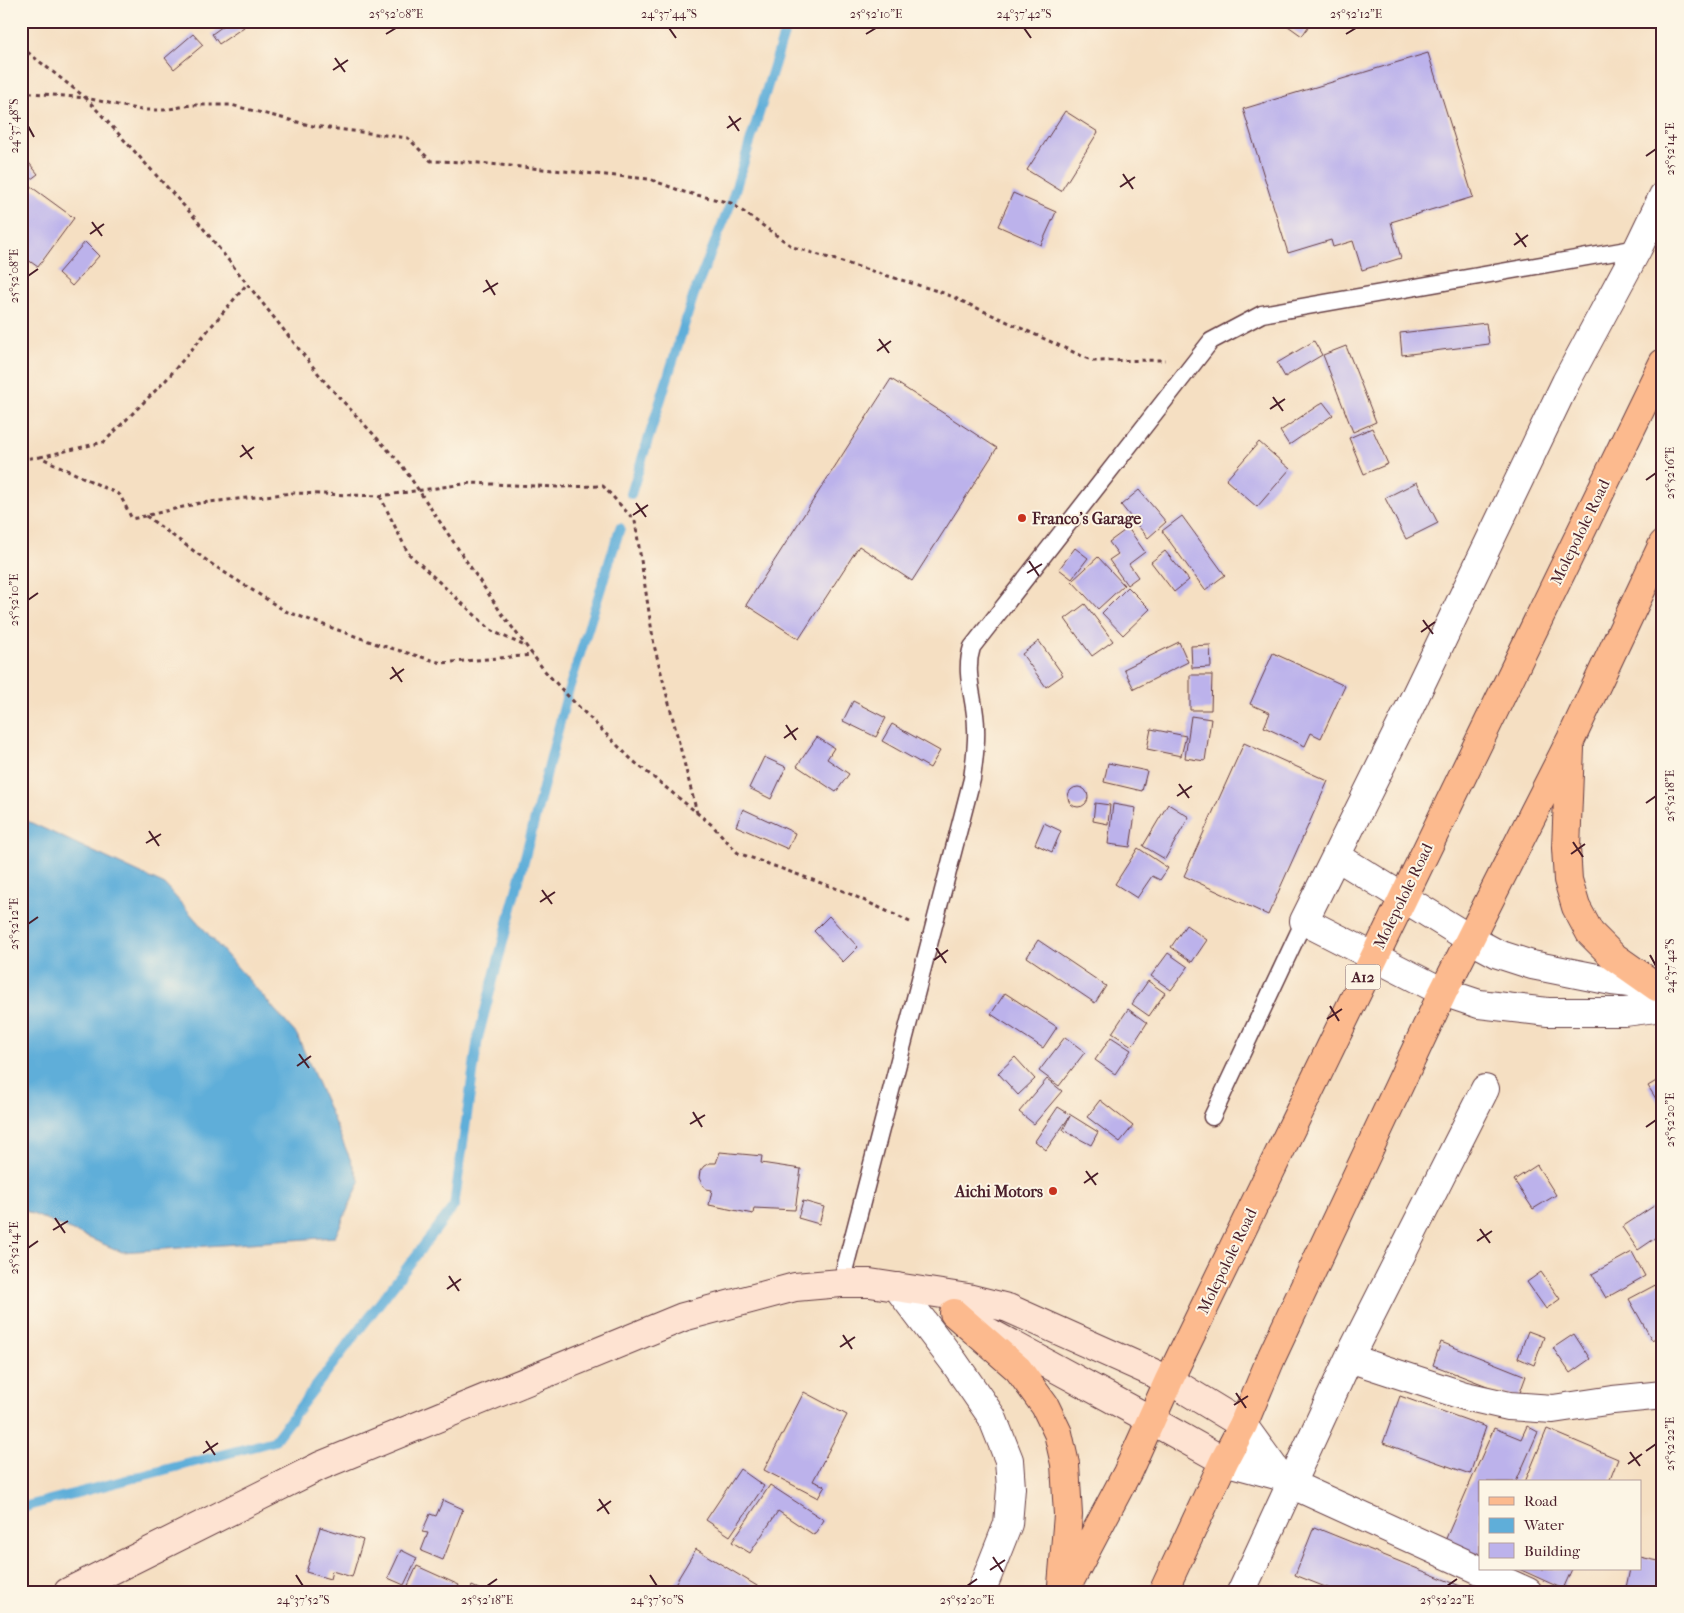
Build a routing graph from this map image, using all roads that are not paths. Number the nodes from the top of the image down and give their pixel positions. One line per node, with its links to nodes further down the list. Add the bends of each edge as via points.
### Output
1 (1663, 196): 2 (street)
2 (1638, 248): 6 (street, via 1566,382); 15 (lane, via 1262,314 1211,341 972,647 968,659 976,728 972,779)
3 (1663, 363): 7 (main road, Molepolole Road / A12)
4 (1663, 544): 5 (main road)
5 (1571, 739): 9 (main road); 12 (main road, via 1566,856 1568,880 1576,908 1590,933)
6 (1336, 856): 7 (street); 8 (street)
7 (1402, 898): 9 (street); 10 (main road, Molepolole Road / A12)
8 (1304, 921): 10 (street); 14 (lane)
9 (1470, 939): 11 (main road); 12 (street, via 1498,954 1532,966)
10 (1374, 956): 11 (street); 19 (main road, Molepolole Road / A12)
11 (1443, 992): 12 (street, via 1479,1004 1548,1012 1625,1012); 22 (main road, via 1272,1356)
12 (1661, 994)
13 (1485, 1089): 18 (street)
14 (1212, 1117)
15 (841, 1283): 16 (street, via 870,1283); 27 (street, via 795,1287 683,1317 320,1466)
16 (910, 1289): 17 (street); 19 (street, via 1008,1308); 28 (street, via 992,1417 1009,1460 1008,1524)
17 (954, 1312): 21 (street); 29 (main road, via 1018,1369 1046,1406 1058,1433 1065,1464 1068,1515)
18 (1349, 1358): 20 (street, via 1465,1396 1510,1406 1552,1409); 24 (street)
19 (1169, 1380): 21 (main road, Molepolole Road / A12); 22 (street)
20 (1663, 1395)
21 (1151, 1420): 23 (street); 29 (main road, Molepolole Road / A12, via 1128,1474)
22 (1243, 1425): 23 (main road); 24 (street)
23 (1224, 1462): 24 (street); 30 (main road)
24 (1286, 1480): 25 (street); 31 (street)
25 (1479, 1569)
26 (1480, 1570): 32 (street)
27 (68, 1592)
28 (982, 1592)
29 (1063, 1592)
30 (1163, 1592)
31 (1241, 1592)
32 (1528, 1592)

